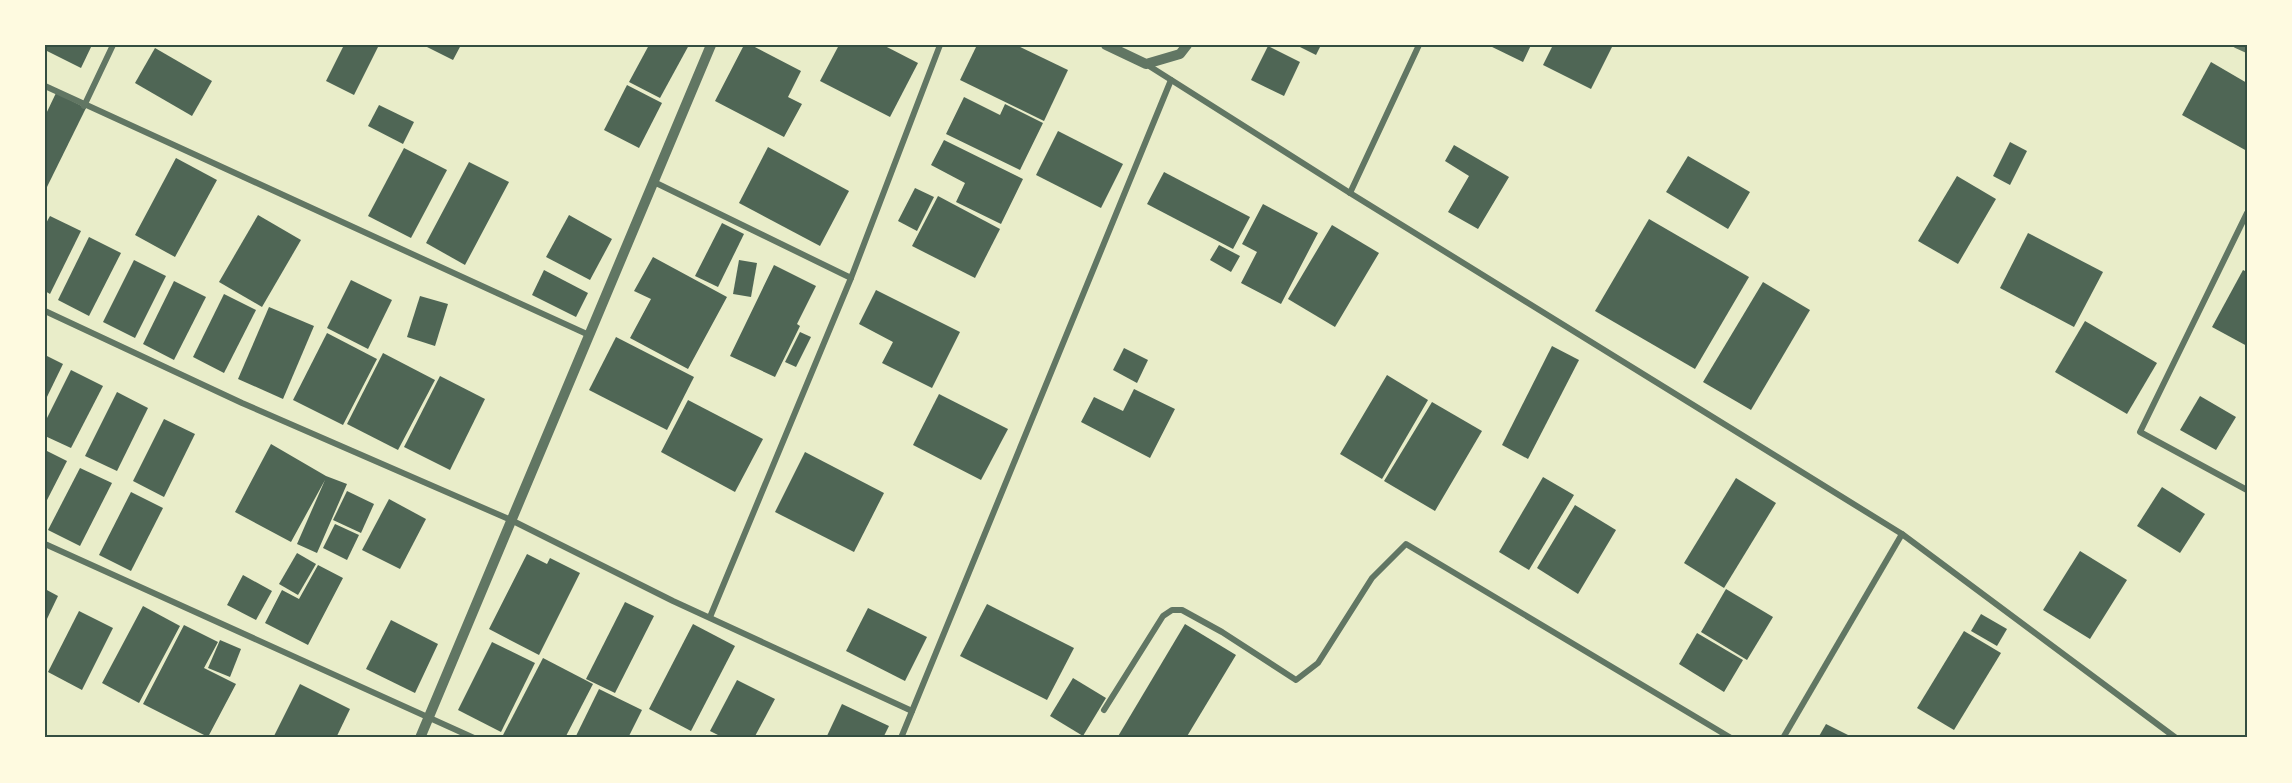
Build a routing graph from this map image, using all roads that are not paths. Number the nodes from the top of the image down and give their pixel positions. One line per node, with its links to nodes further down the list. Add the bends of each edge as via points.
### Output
1 (113, 45): 12 (street)
2 (711, 45): 13 (street)
3 (940, 45): 16 (street)
4 (1106, 45): 9 (street)
5 (1187, 45): 9 (street, via 1180,54)
6 (1419, 45): 14 (street)
7 (2236, 45): 8 (street)
8 (2247, 50)
9 (1146, 64): 10 (street)
10 (1171, 80): 14 (street); 25 (street)
11 (45, 86): 12 (street)
12 (84, 106): 18 (street)
13 (654, 183): 16 (street); 18 (street)
14 (1350, 193): 21 (street)
15 (2247, 213): 19 (street, via 2140,432)
16 (850, 278): 23 (street)
17 (45, 311): 20 (street)
18 (590, 335): 20 (street)
19 (2247, 490)
20 (511, 520): 23 (street); 26 (street)
21 (1902, 534): 31 (street); 32 (street)
22 (45, 544): 26 (street)
23 (710, 617): 25 (street)
24 (1104, 710): 30 (street, via 1163,616 1172,610 1182,610 1222,632 1296,680 1318,663 1372,578 1406,544)
25 (912, 711): 29 (street)
26 (429, 717): 27 (street); 28 (street)
27 (420, 738)
28 (474, 738)
29 (900, 738)
30 (1731, 738)
31 (1783, 738)
32 (2176, 738)

